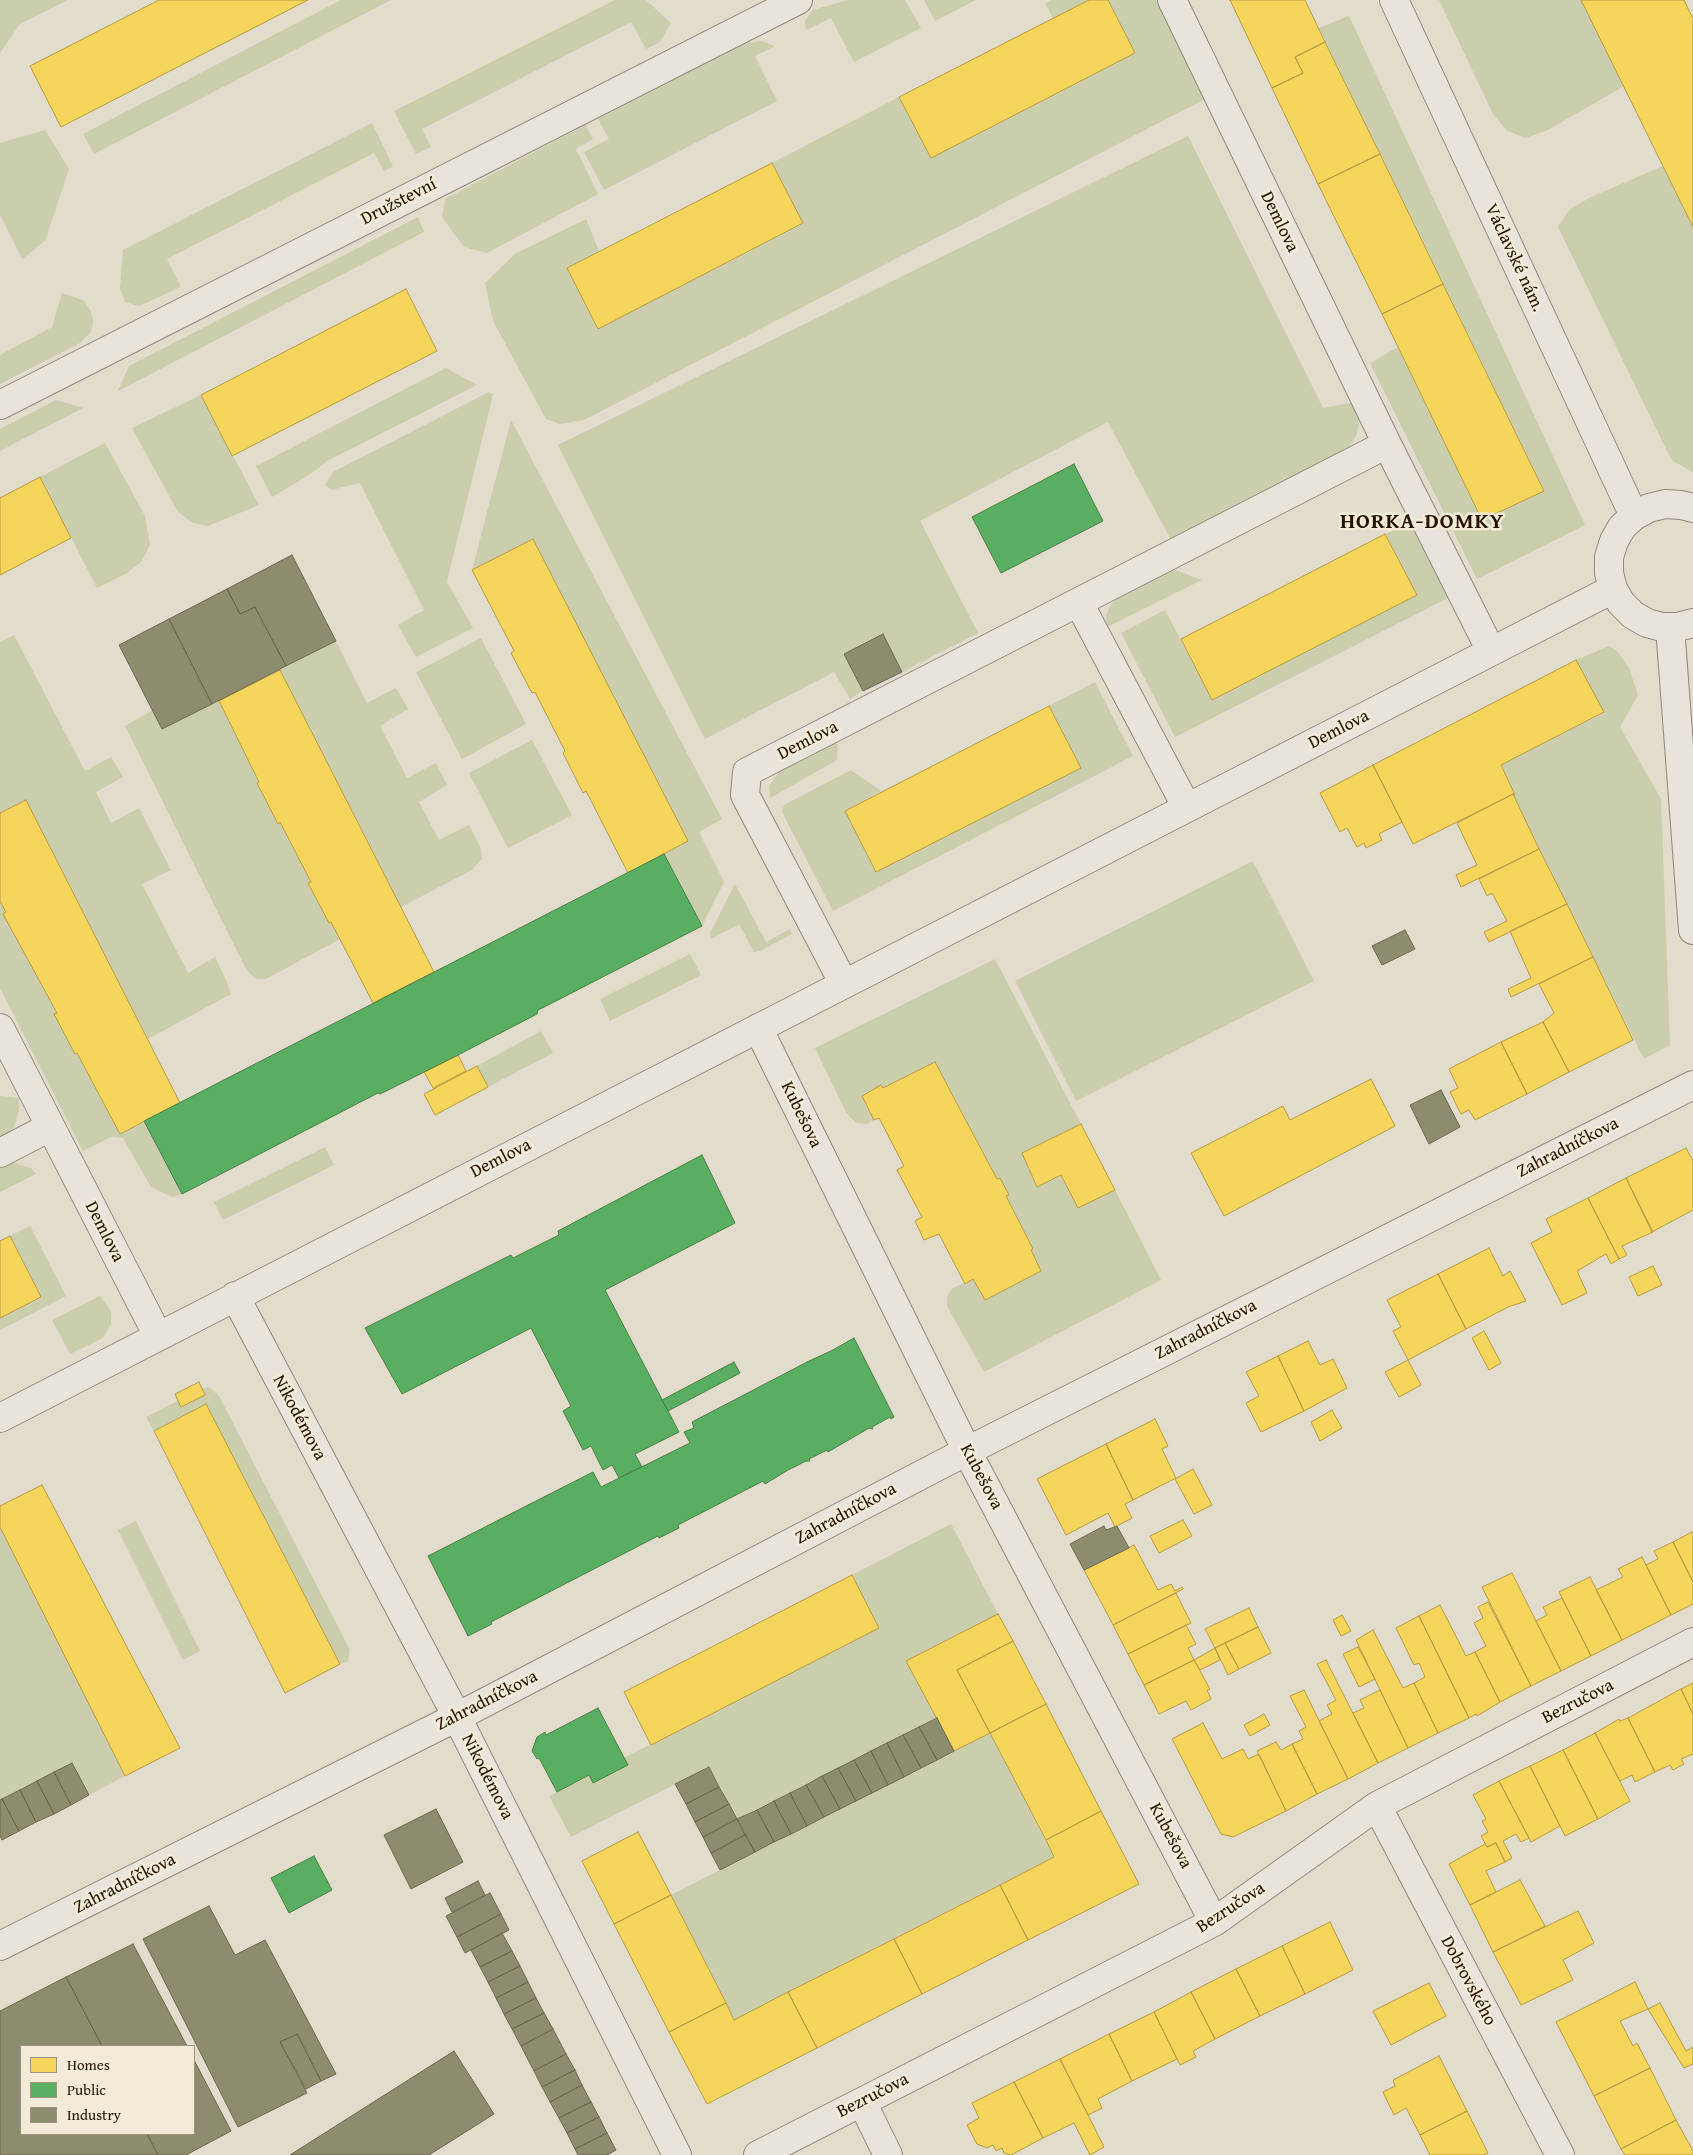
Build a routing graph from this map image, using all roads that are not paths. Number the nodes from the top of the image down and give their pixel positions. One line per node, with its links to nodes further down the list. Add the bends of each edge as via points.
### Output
1 (798, 0): 4 (street, Družstevní)
2 (1172, 0): 5 (street, Demlova)
3 (1394, 0): 7 (street, Václavské nám.)
4 (0, 405)
5 (1387, 444): 9 (street, Demlova); 11 (street, Demlova)
6 (1693, 508): 7 (street, via 1665,504)
7 (1634, 516): 8 (street, via 1622,527 1609,557)
8 (1613, 589): 10 (street, via 1621,603 1647,623); 11 (street, Demlova)
9 (1079, 603): 12 (street); 14 (street, Demlova, via 747,772 745,795)
10 (1681, 625): 13 (street)
11 (1491, 651): 12 (street, Demlova)
12 (1186, 808): 14 (street, Demlova)
13 (1693, 930)
14 (844, 984): 16 (street, Demlova)
15 (0, 1028): 18 (street, Demlova)
16 (758, 1028): 20 (street, Demlova); 23 (street, Kubešova)
17 (1693, 1085): 23 (street, Zahradníčkova)
18 (50, 1127): 19 (street); 21 (street, Demlova)
19 (0, 1153)
20 (235, 1296): 21 (street, Demlova); 25 (street, Nikodémova)
21 (158, 1336): 22 (street, Demlova)
22 (0, 1418)
23 (967, 1451): 25 (street, Zahradníčkova); 27 (street, Kubešova)
24 (1693, 1642): 26 (street, Bezručova)
25 (457, 1717): 28 (street, Zahradníčkova); 30 (street, Nikodémova)
26 (1377, 1806): 27 (street, Bezručova); 33 (street, Dobrovského)
27 (1214, 1922): 29 (street, Bezručova)
28 (0, 1946)
29 (862, 2102): 31 (street, Bezručova); 32 (street)
30 (677, 2155)
31 (758, 2155)
32 (888, 2155)
33 (1560, 2155)

